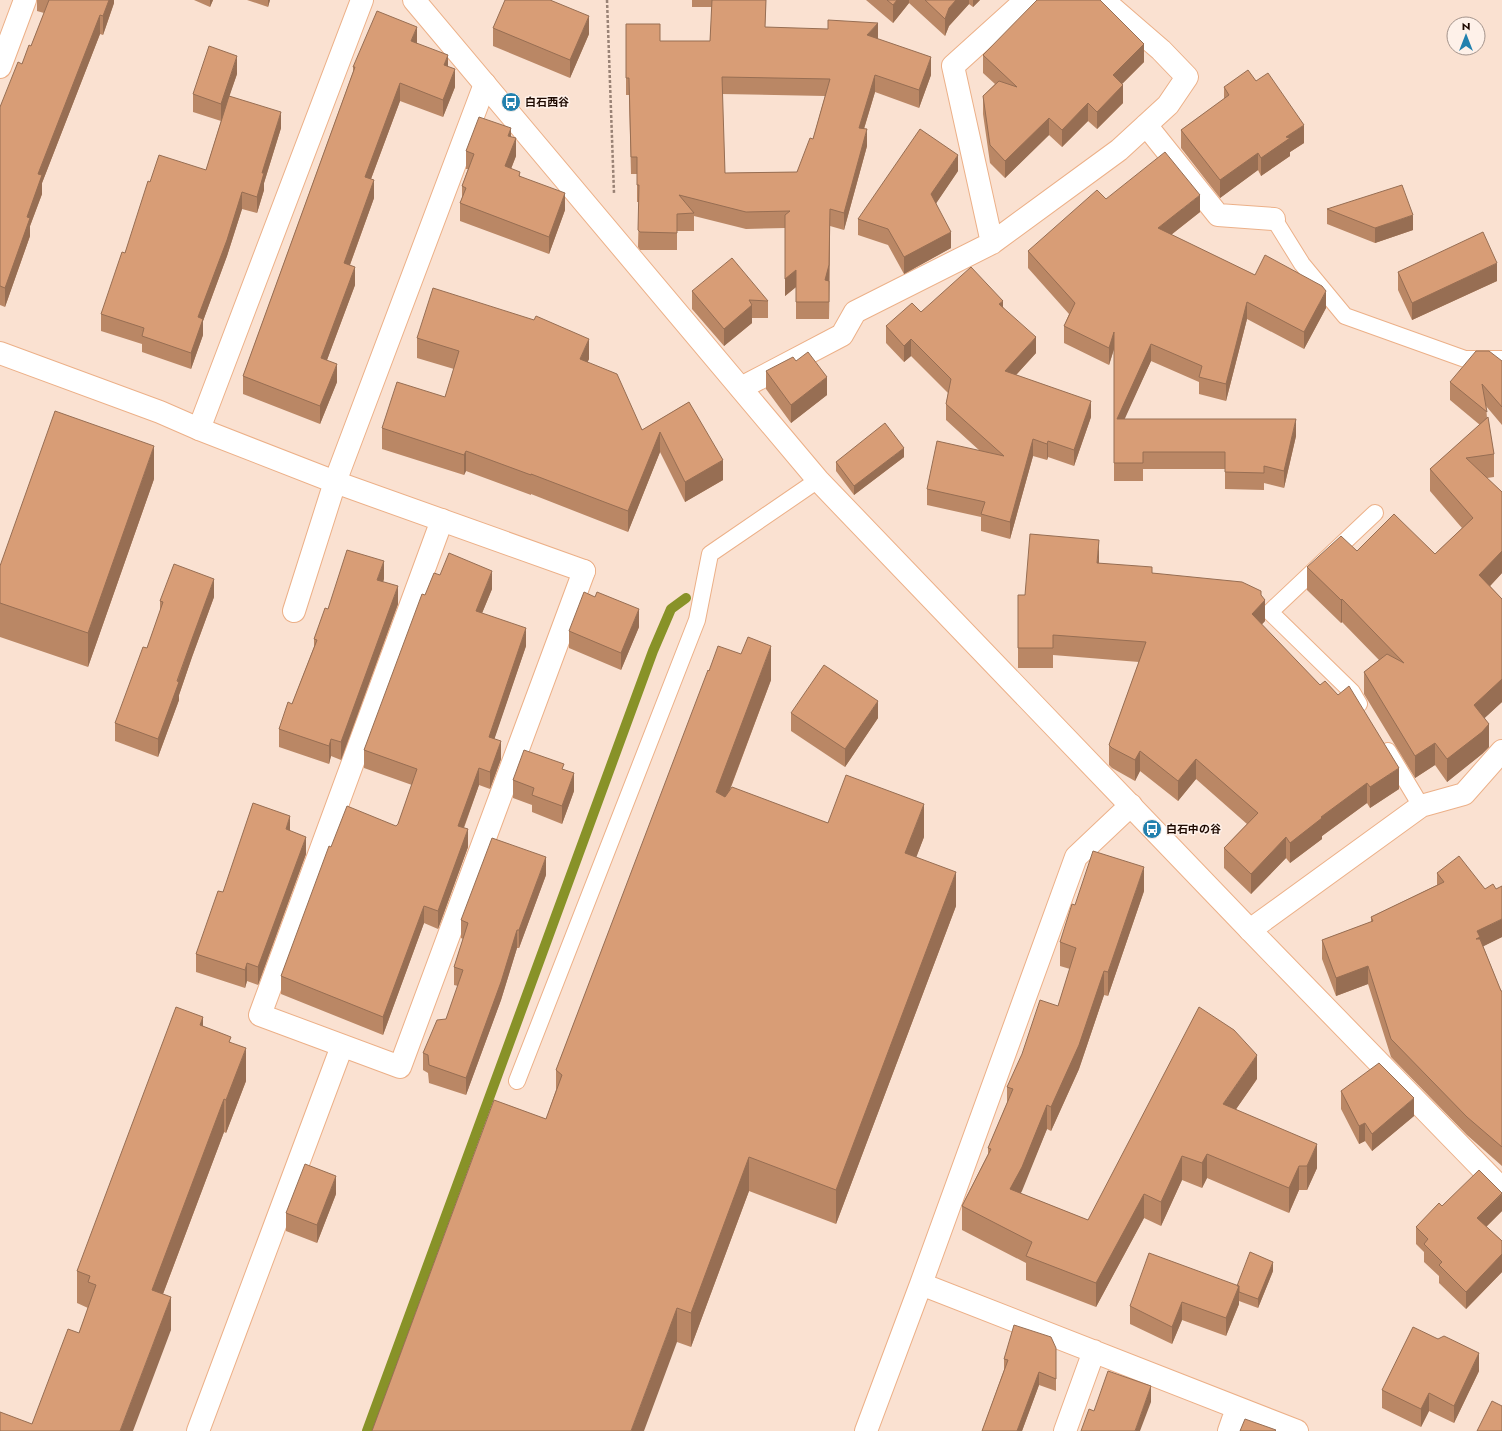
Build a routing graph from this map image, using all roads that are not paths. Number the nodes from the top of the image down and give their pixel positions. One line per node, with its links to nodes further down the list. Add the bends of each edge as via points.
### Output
1 (26, 0): 6 (street)
2 (362, 0): 14 (street)
3 (414, 0): 7 (street)
4 (1026, 0): 10 (street, via 953,66)
5 (1103, 0): 8 (street, via 1161,50 1187,77 1168,105)
6 (0, 67)
7 (485, 84): 13 (street); 16 (street)
8 (1146, 125): 9 (street, via 1218,215); 10 (street, via 1119,150)
9 (1274, 219): 12 (lane, via 1302,264 1345,316 1465,359)
10 (992, 243): 13 (street, via 855,312 842,335)
11 (0, 353): 14 (street)
12 (1502, 359)
13 (740, 388): 15 (street)
14 (199, 429): 16 (street)
15 (818, 480): 23 (street); 27 (lane, via 710,554 697,620)
16 (335, 482): 18 (street); 19 (street)
17 (1375, 513): 20 (lane, via 1270,612 1352,692)
18 (442, 520): 26 (street, via 260,1015); 26 (street, via 584,571 400,1067)
19 (294, 611)
20 (1368, 719)
21 (1381, 739): 24 (lane)
22 (1502, 751): 24 (street, via 1464,794)
23 (1131, 805): 25 (street); 29 (street, via 1076,857)
24 (1421, 806): 25 (street)
25 (1250, 930): 28 (street)
26 (342, 1046): 32 (street)
27 (517, 1081)
28 (1502, 1189)
29 (921, 1284): 30 (street); 33 (street)
30 (1094, 1351): 31 (street); 34 (street)
31 (1237, 1408): 35 (street); 36 (street)
32 (198, 1431)
33 (866, 1431)
34 (1065, 1431)
35 (1229, 1431)
36 (1297, 1431)

